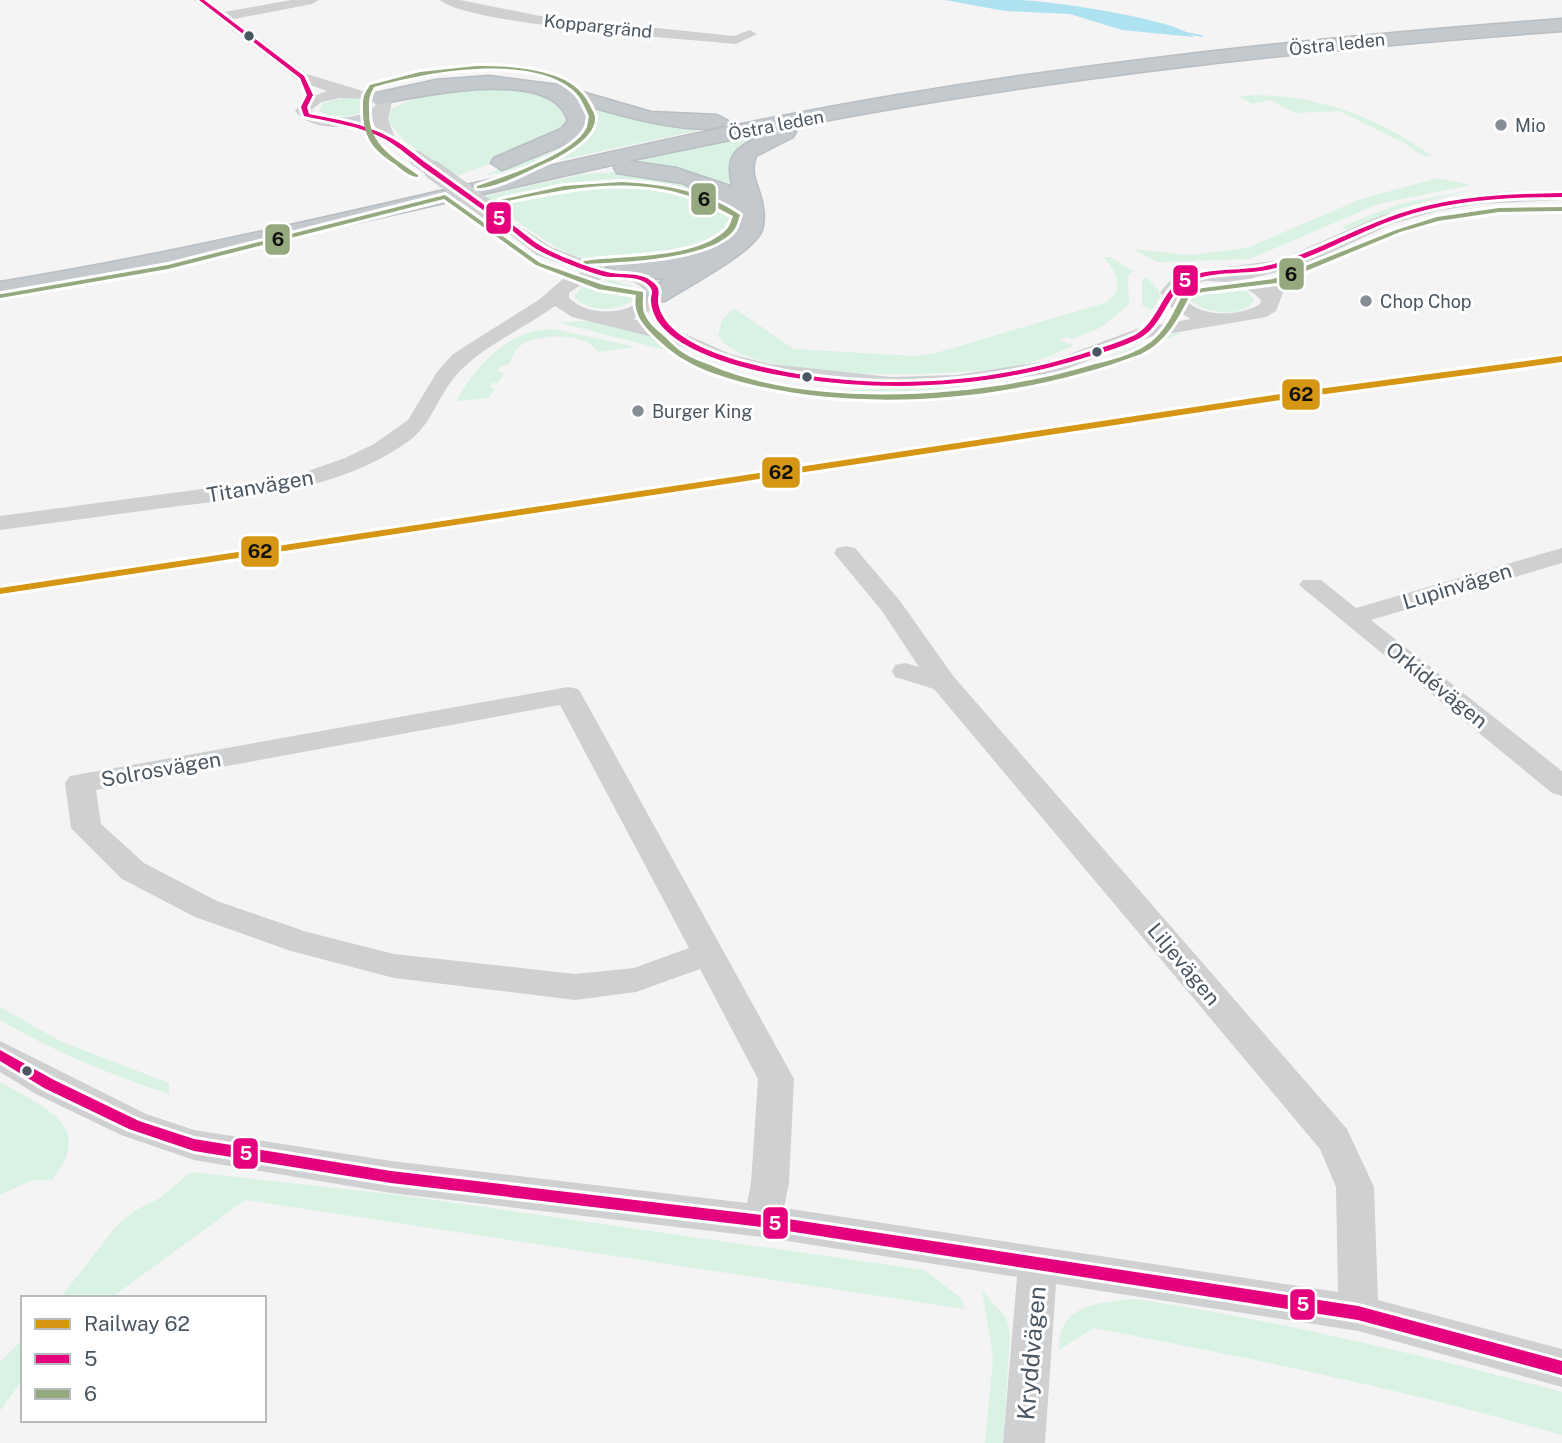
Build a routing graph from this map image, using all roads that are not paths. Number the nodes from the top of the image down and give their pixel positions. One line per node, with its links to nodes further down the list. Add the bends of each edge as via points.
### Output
1 (201, 0): 4 (street)
2 (312, 0): 4 (street)
3 (447, 0): 6 (street, Koppargränd, via 540,20 736,40)
4 (221, 17): 7 (street)
5 (1562, 24): 8 (highway, Östra leden, via 1248,53); 11 (highway, Östra leden, via 1244,50)
6 (750, 34)
7 (302, 77): 10 (street); 12 (street, via 309,89)
8 (1022, 83): 17 (highway, via 824,121 761,142 746,152 739,169); 18 (highway, Östra leden, via 744,131)
9 (558, 91): 11 (highway, via 623,113 688,121 727,121); 13 (highway, via 514,83 467,82); 18 (highway, via 576,107 579,121 569,134 536,150 401,194)
10 (351, 93): 12 (street); 13 (street)
11 (914, 95): 18 (highway, Östra leden, via 527,170)
12 (309, 103): 14 (street, via 303,111 306,115)
13 (380, 105): 14 (street, via 361,119); 15 (street)
14 (335, 121): 15 (street)
15 (387, 138): 19 (street, bridge)
16 (1562, 195): 20 (street, via 1499,195 1442,203 1395,217)
17 (751, 207): 18 (highway, via 723,188 688,176 595,170 505,185 273,240); 21 (highway, via 750,229 739,242)
18 (189, 251): 24 (highway, Östra leden); 25 (highway, Östra leden)
19 (544, 251): 22 (street); 26 (street, via 561,275)
20 (1307, 257): 23 (street, via 1247,274); 29 (street, via 1284,278)
21 (710, 260): 22 (highway, via 651,272); 28 (highway)
22 (610, 274): 26 (street, Titanvägen, via 580,278); 28 (street, via 645,280 653,285)
23 (1214, 276): 27 (street, via 1182,281 1174,285); 29 (street, via 1245,281)
24 (0, 282)
25 (0, 290)
26 (561, 290): 30 (street, via 564,306); 32 (street, Titanvägen)
27 (1171, 296): 31 (street, via 1196,314); 33 (street, via 1167,308 1149,323)
28 (654, 298): 30 (street, Titanvägen, via 632,312); 34 (street, via 656,313)
29 (1271, 299): 31 (street, via 1264,312)
30 (594, 315): 32 (street, Titanvägen); 34 (street)
31 (1228, 319): 33 (street)
32 (505, 329): 35 (street, Titanvägen, via 473,348 448,371 413,429 339,471 293,484)
33 (1146, 332): 34 (street, via 1058,366 956,381 891,383 770,370 723,358)
34 (676, 337)
35 (0, 523)
36 (846, 553): 41 (street, Liljevägen, via 909,630)
37 (1562, 555): 39 (street, Lupinvägen)
38 (1312, 585): 39 (street, Orkidévägen)
39 (1352, 617): 42 (street, Orkidévägen)
40 (905, 671): 41 (street)
41 (944, 682): 47 (street, Liljevägen, via 1334,1140 1355,1187)
42 (1562, 786)
43 (710, 953): 43 (street, Solrosvägen, via 568,695 80,783 86,828 133,871 206,909 302,943 394,966 575,987 636,979); 45 (street, Solrosvägen, via 776,1079 770,1183)
44 (0, 1055): 45 (street, via 134,1125 194,1145 391,1177)
45 (762, 1221): 46 (street)
46 (1038, 1263): 47 (street); 49 (street, Kryddvägen)
47 (1358, 1313): 48 (street)
48 (1562, 1368)
49 (1024, 1443)

